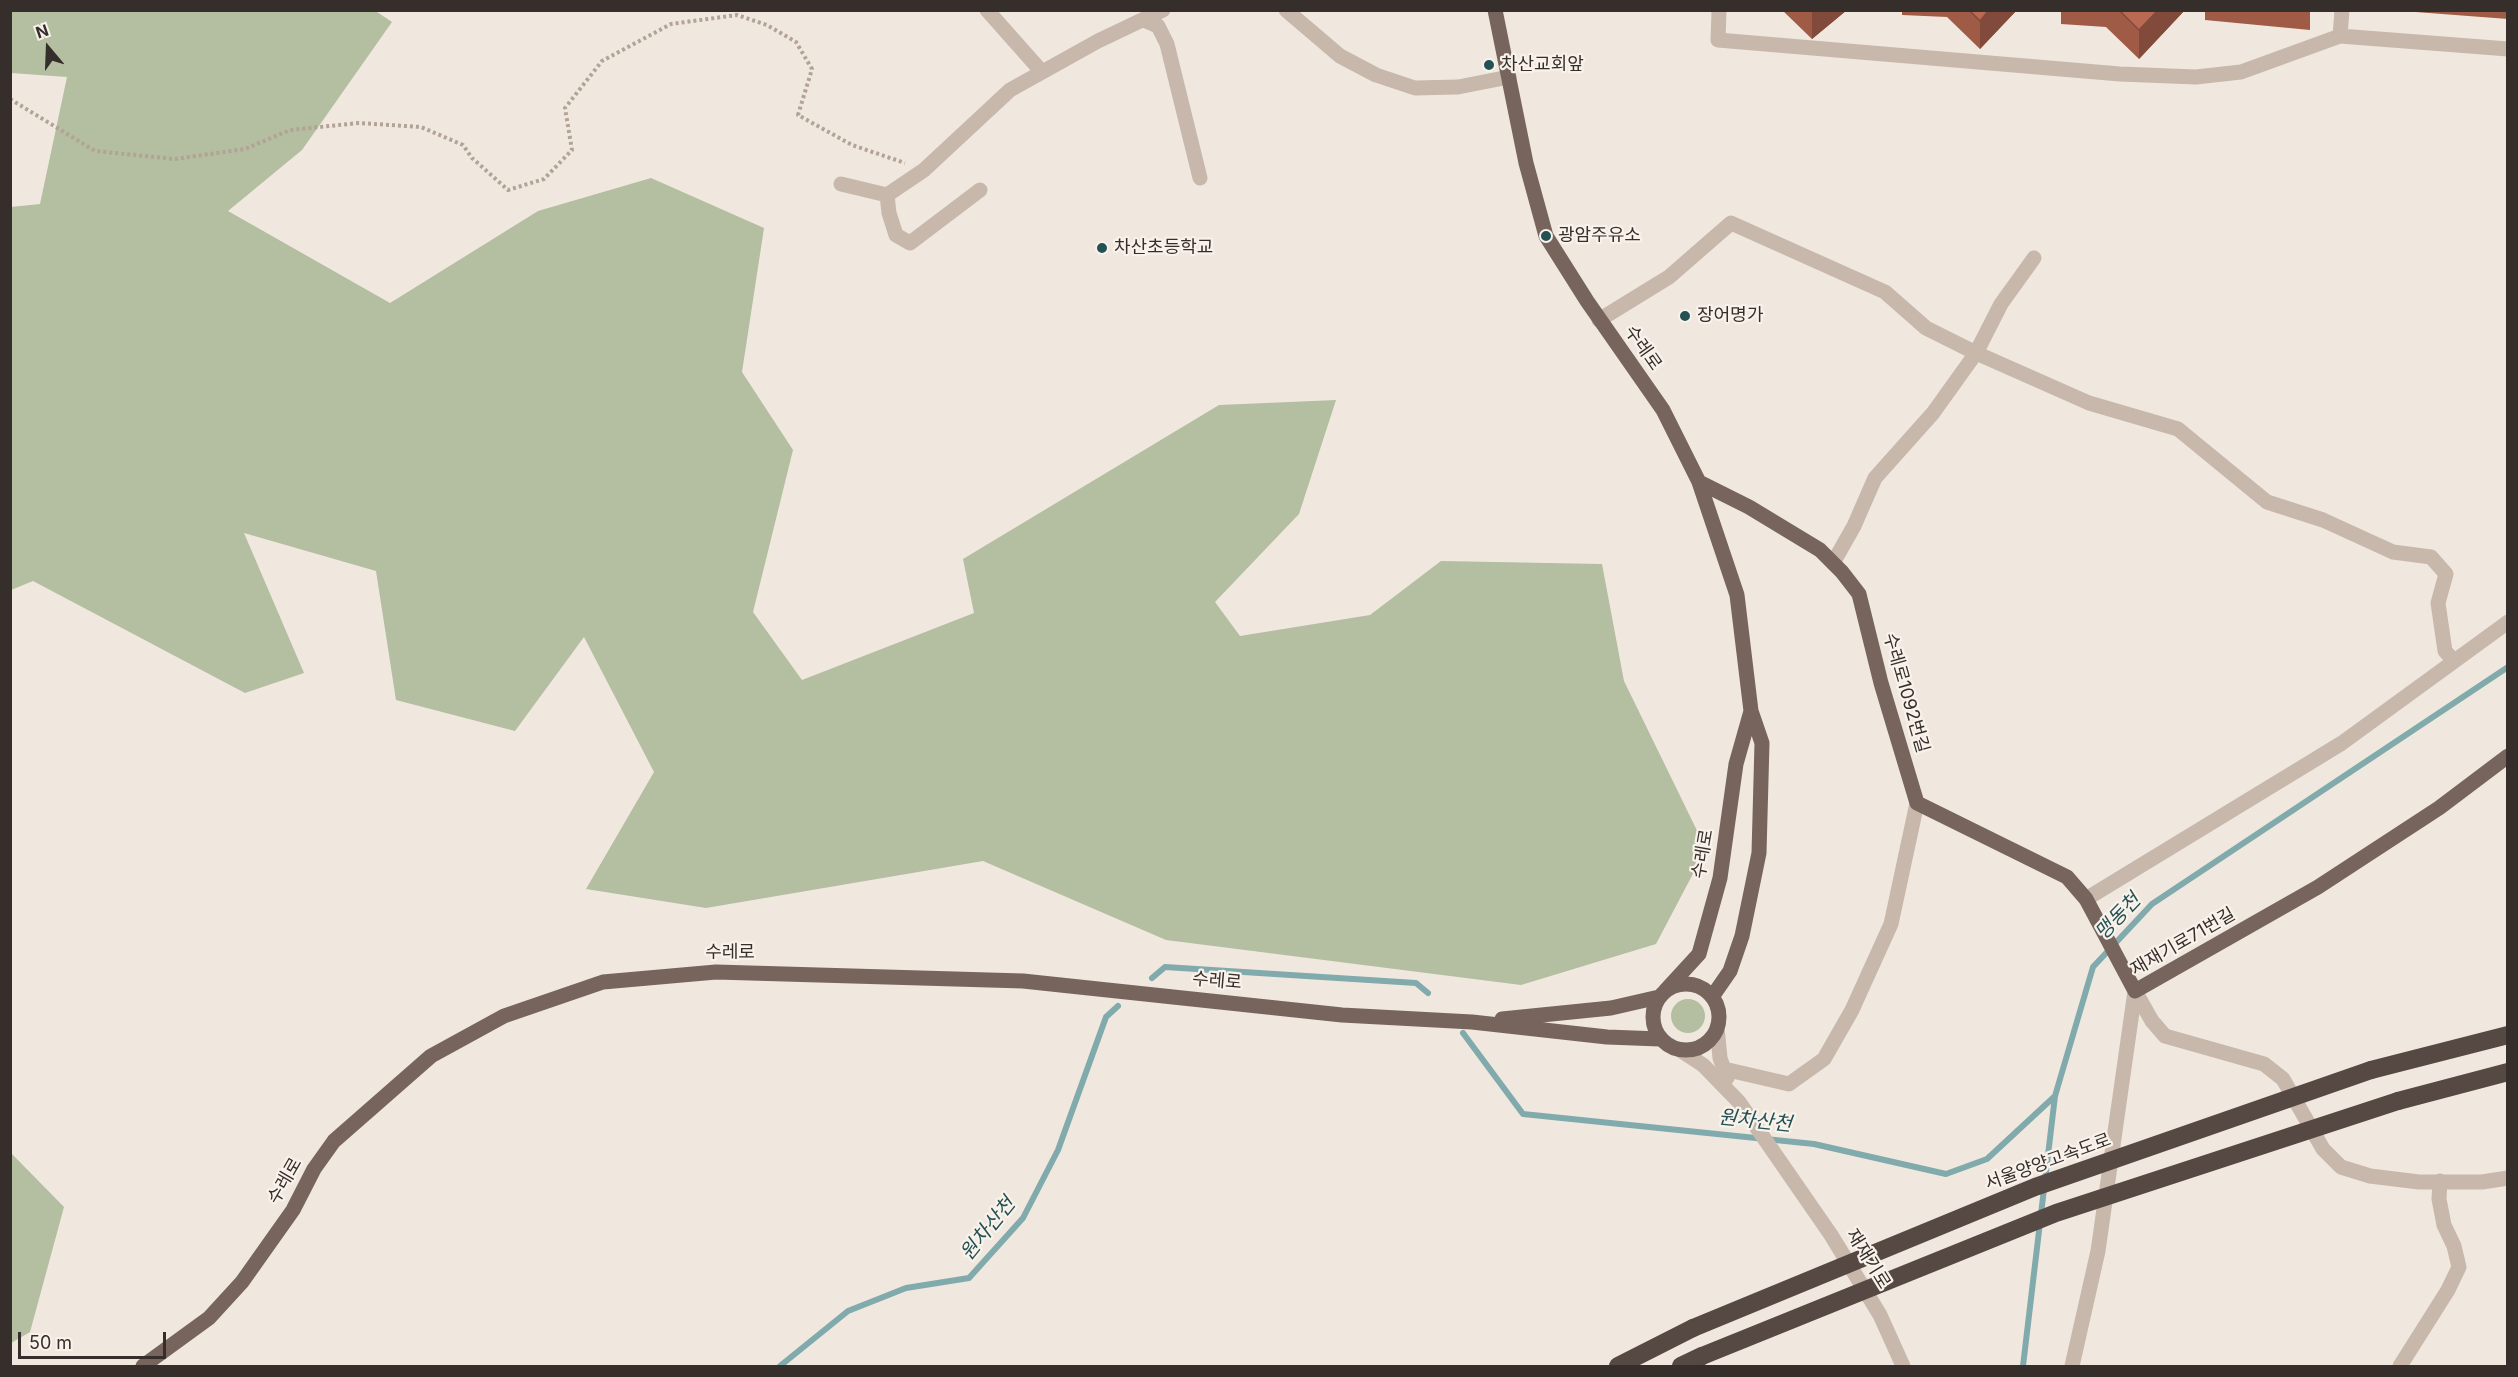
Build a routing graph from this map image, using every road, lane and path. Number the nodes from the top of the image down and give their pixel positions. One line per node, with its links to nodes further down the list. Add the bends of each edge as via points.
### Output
1 (987, 10): 10 (street)
2 (1163, 10): 7 (street)
3 (1286, 10): 11 (street, via 1340,56 1376,75 1415,88 1458,87)
4 (1495, 10): 11 (main road, 수레로)
5 (1719, 10): 8 (street, via 1718,40 2196,77 2241,72)
6 (2342, 10): 8 (street)
7 (1144, 20): 10 (street, via 1098,40); 14 (street, via 1158,26 1167,44)
8 (2340, 36): 9 (street)
9 (2508, 49)
10 (1042, 72): 13 (street, via 1010,90)
11 (1509, 77): 19 (main road, 수레로, via 1546,236)
12 (10, 99): 13 (path, via 95,151 175,159 244,149 290,130 359,123 421,127 463,145 471,158 508,190 544,179 572,150 565,108 602,61 671,24 737,15 767,25 796,42 812,69 798,115 852,145)
13 (924, 170): 17 (street)
14 (1200, 178)
15 (841, 184): 17 (street)
16 (980, 190): 17 (street, via 910,243 896,236)
17 (887, 195)
18 (2034, 258): 20 (street, via 2001,304)
19 (1599, 320): 20 (street, via 1669,277 1731,223 1885,292 1926,328); 21 (main road, 수레로, via 1663,410)
20 (1976, 353): 22 (street, via 1933,413 1875,478); 24 (street, via 2089,403 2178,429 2268,502 2323,520 2393,552 2431,557 2446,574 2438,603 2445,651)
21 (1699, 482): 22 (main road, 수레로1092번길, via 1749,507 1820,550); 25 (main road, 수레로, via 1737,596)
22 (1833, 563): 27 (main road, 수레로1092번길, via 1859,594)
23 (2508, 622): 24 (street)
24 (2454, 661): 28 (street, via 2342,743)
25 (1751, 711): 30 (main road, 수레로, via 1736,764 1720,878 1698,954); 31 (main road, 수레로, via 1762,743 1758,853 1742,936 1730,971)
26 (2508, 756): 29 (main road, 재재기로71번길, via 2439,808 2318,887)
27 (1917, 803): 28 (main road, via 2067,877); 37 (street, via 1891,924 1852,1010 1824,1059 1789,1084)
28 (2086, 899): 29 (main road)
29 (2135, 991): 41 (street, via 2165,1036 2264,1064 2283,1079 2323,1149 2341,1167 2370,1176); 46 (street, 재재기로71번길, via 2098,1251)
30 (1662, 994): 31 (main road, via 1677,985 1690,984); 32 (main road, 수레로, via 1611,1008); 35 (main road, via 1652,1018)
31 (1712, 997): 33 (main road, via 1718,1011)
32 (1472, 1022): 35 (main road, 수레로); 42 (main road, 수레로, via 1342,1015 1079,985 976,978 716,972 603,982 504,1016 431,1056 334,1141 293,1210 242,1282 209,1318)
33 (1717, 1027): 36 (main road, via 1703,1045); 37 (street)
34 (2508, 1035): 43 (highway, 서울양양고속도로, bridge, via 2371,1070 2035,1187 1693,1328)
35 (1660, 1039): 36 (main road)
36 (1680, 1050): 39 (street, via 1703,1065)
37 (1724, 1069): 39 (street)
38 (2508, 1072): 44 (highway, bridge, via 2398,1101 2056,1213)
39 (1739, 1102): 45 (street, 재재기로, via 1831,1235 1880,1315)
40 (2508, 1178): 41 (street)
41 (2440, 1181): 47 (street, via 2444,1225 2459,1267)
42 (143, 1366)
43 (1618, 1366)
44 (1681, 1366)
45 (1903, 1366)
46 (2072, 1366)
47 (2400, 1366)

